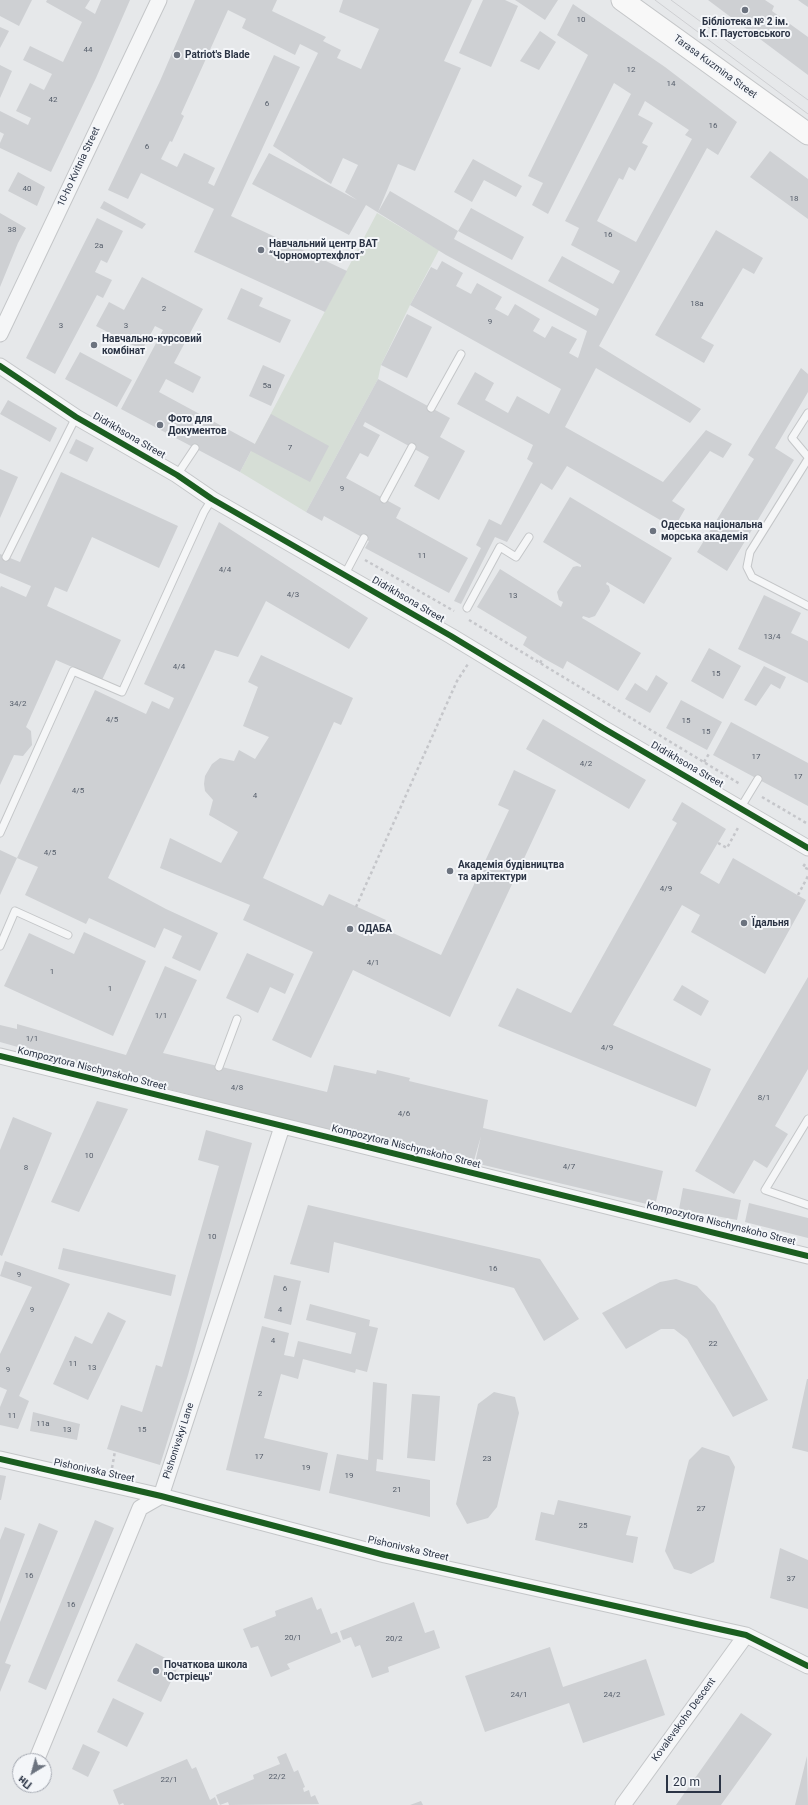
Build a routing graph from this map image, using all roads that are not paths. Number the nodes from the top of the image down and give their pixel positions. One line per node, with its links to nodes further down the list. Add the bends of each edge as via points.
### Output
1 (159, 0): 4 (street, 10-ho Kvitnia Street)
2 (622, 0): 3 (street, Tarasa Kuzmina Street)
3 (808, 134)
4 (0, 334)
5 (461, 354): 7 (lane)
6 (0, 366): 9 (street, Didrikhsona Street)
7 (431, 408)
8 (808, 413): 12 (lane, via 792,438)
9 (76, 416): 13 (street, Didrikhsona Street); 18 (lane)
10 (412, 447): 15 (lane)
11 (195, 448): 13 (lane)
12 (808, 458): 20 (lane, via 750,552 747,567 752,577)
13 (177, 475): 14 (street, Didrikhsona Street)
14 (212, 499): 19 (street, Didrikhsona Street); 24 (lane, via 122,692 73,671)
15 (384, 499)
16 (529, 537): 21 (lane, via 516,557 500,547)
17 (364, 538): 19 (lane)
18 (6, 557)
19 (345, 574): 23 (street, Didrikhsona Street)
20 (808, 606)
21 (467, 608)
22 (758, 779): 23 (lane)
23 (742, 813): 25 (street, Didrikhsona Street)
24 (0, 833)
25 (808, 848)
26 (68, 935): 27 (lane, via 15,911)
27 (0, 946)
28 (237, 1019): 30 (lane)
29 (0, 1056): 32 (street, Kompozytora Nischynskoho Street, via 210,1104)
30 (219, 1067)
31 (808, 1119): 33 (lane, via 765,1190)
32 (282, 1127): 34 (street, Kompozytora Nischynskoho Street); 36 (street, Pishonivskyi Lane)
33 (808, 1205)
34 (808, 1256)
35 (0, 1459): 36 (street, Pishonivska Street)
36 (161, 1496): 37 (street, Pishonivska Street, via 385,1555); 39 (street, via 140,1508)
37 (746, 1635): 38 (street, Pishonivska Street); 40 (street, Kovalevskoho Descent)
38 (808, 1666)
39 (39, 1753)
40 (623, 1805)

